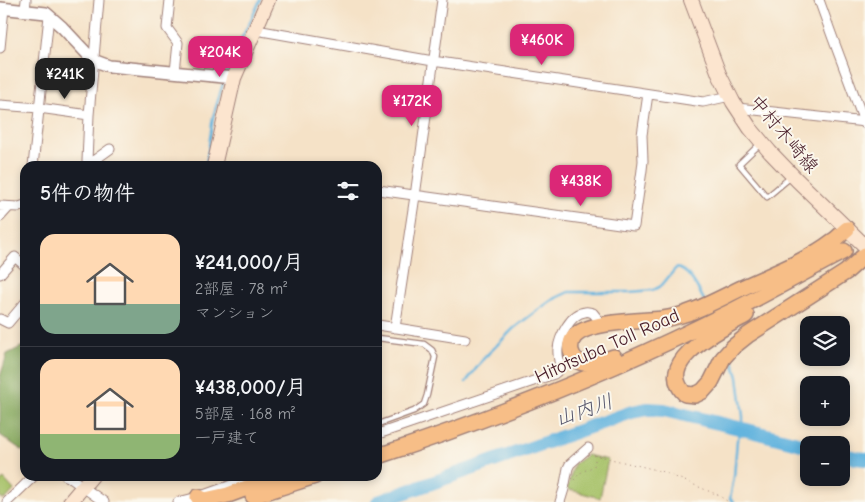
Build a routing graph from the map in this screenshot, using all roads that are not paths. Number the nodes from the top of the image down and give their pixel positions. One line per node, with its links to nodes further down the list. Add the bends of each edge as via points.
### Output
1 (99, 0): 12 (street)
2 (170, 0): 14 (street, via 167,28 178,43)
3 (268, 0): 10 (main road)
4 (442, 0): 13 (street)
5 (691, 0): 17 (main road, 中村木崎線)
6 (819, 0): 21 (street)
7 (26, 5): 8 (street); 9 (street)
8 (2, 8): 11 (street)
9 (49, 16): 12 (street); 19 (street)
10 (256, 30): 13 (street); 15 (main road)
11 (0, 48)
12 (94, 60): 14 (street, via 109,66); 20 (street)
13 (433, 62): 16 (street); 30 (street)
14 (175, 72): 15 (street)
15 (228, 78): 27 (main road)
16 (648, 94): 17 (street, via 703,102); 30 (street, via 634,226)
17 (733, 102): 21 (street); 22 (main road, 中村木崎線)
18 (0, 105): 19 (street)
19 (39, 108): 20 (street); 24 (street)
20 (89, 116): 25 (street)
21 (865, 123)
22 (762, 142): 28 (main road, 中村木崎線); 28 (lane, via 740,164 767,197)
23 (110, 150): 26 (street)
24 (34, 161)
25 (87, 161)
26 (95, 161)
27 (217, 161)
28 (793, 176): 34 (main road, 中村木崎線)
29 (382, 191): 30 (street)
30 (415, 196): 44 (street)
31 (4, 206): 32 (street); 33 (street)
32 (20, 207)
33 (0, 217)
34 (847, 229): 35 (main road, 中村木崎線); 42 (main road, via 798,262 702,307 664,318)
35 (865, 246)
36 (865, 255): 40 (main road, Hitotsuba Toll Road, via 846,272 732,347 703,392 685,394 676,382 676,373 690,350 844,251)
37 (20, 262): 38 (street, via 15,257)
38 (0, 274)
39 (20, 309): 41 (street, via 8,323)
40 (725, 315): 42 (main road, via 605,361 582,363 572,354 573,338); 47 (main road, Hitotsuba Toll Road)
41 (0, 319)
42 (598, 325): 49 (street, via 593,313 585,312 568,323 557,351 560,369 554,374)
43 (382, 326): 44 (street)
44 (395, 328): 46 (street)
45 (382, 338): 48 (lane, via 424,344 435,357 424,404)
46 (464, 339)
47 (520, 405): 50 (main road, via 486,412); 52 (main road, Hitotsuba Toll Road)
48 (382, 423)
49 (382, 433)
50 (382, 445)
51 (586, 450): 64 (street, via 570,464)
52 (382, 455)
53 (29, 481): 59 (street)
54 (243, 481): 58 (street)
55 (266, 481): 58 (main road, via 228,495 205,500)
56 (300, 481): 63 (main road)
57 (87, 482): 60 (main road); 61 (street)
58 (198, 497): 62 (street)
59 (7, 502)
60 (70, 502)
61 (104, 502)
62 (178, 502)
63 (235, 502)
64 (560, 502)

